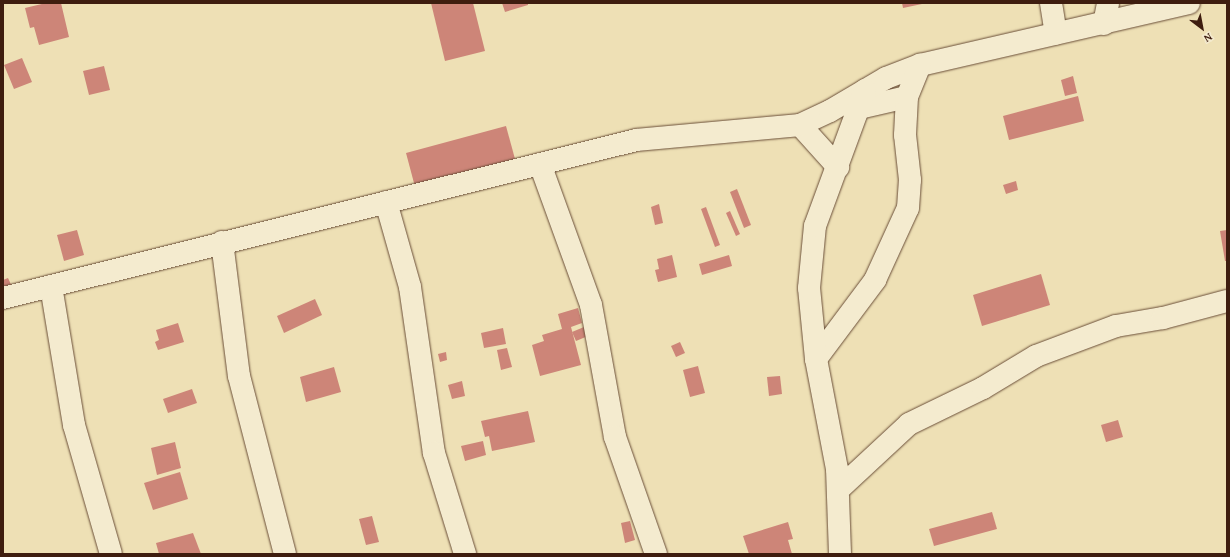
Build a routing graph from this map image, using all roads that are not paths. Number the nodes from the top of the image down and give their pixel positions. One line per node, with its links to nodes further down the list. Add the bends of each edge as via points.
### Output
1 (1051, 3): 4 (street)
2 (1189, 3): 3 (street)
3 (1106, 13): 4 (street)
4 (1056, 34): 5 (street)
5 (920, 65): 6 (street); 7 (street, via 886,78)
6 (907, 97): 7 (street); 16 (street, via 905,136 910,180 908,208 894,244 875,280)
7 (862, 99): 8 (street); 10 (street)
8 (800, 125): 9 (street, via 636,140); 10 (street)
9 (540, 164): 11 (street); 21 (street, via 591,305 615,437)
10 (838, 167): 16 (street, via 816,226 809,288)
11 (386, 202): 12 (street); 20 (street, via 410,287 434,453)
12 (222, 242): 13 (street); 19 (street, via 240,376)
13 (51, 286): 14 (street); 18 (street, via 74,425)
14 (3, 298)
15 (1227, 301): 17 (street, via 1163,318 1116,326 1036,356 983,388 909,424)
16 (816, 359): 17 (street, via 837,469)
17 (838, 490): 22 (street)
18 (111, 554)
19 (285, 554)
20 (465, 554)
21 (656, 554)
22 (840, 554)

